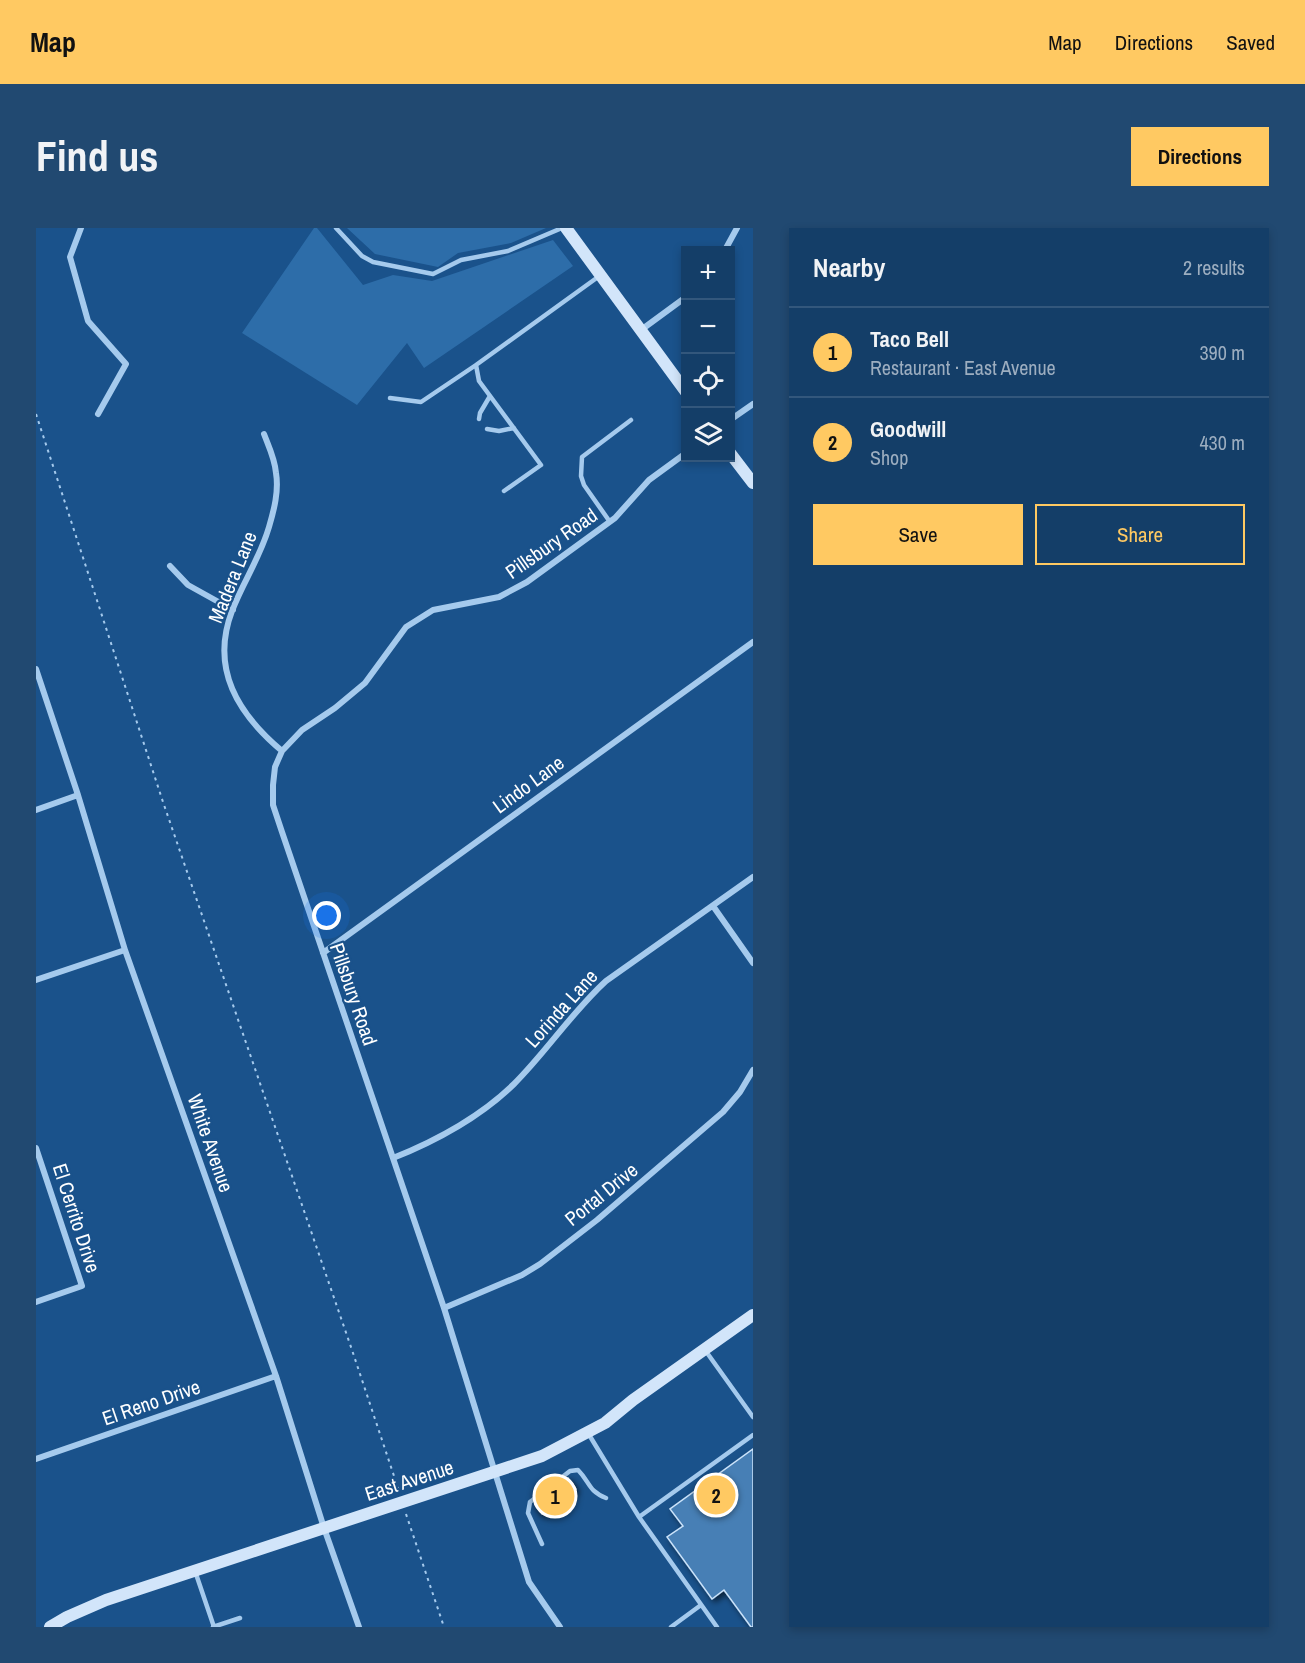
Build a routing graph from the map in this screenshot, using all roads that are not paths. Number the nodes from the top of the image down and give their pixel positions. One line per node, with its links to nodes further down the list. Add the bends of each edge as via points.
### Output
1 (81, 228): 14 (street, via 70,258 88,321 126,364)
2 (336, 228): 3 (lane, via 362,256 373,262 433,274 461,260 508,251)
3 (564, 228): 6 (main road)
4 (737, 228): 5 (street)
5 (727, 246)
6 (600, 275): 8 (main road); 9 (lane)
7 (682, 300): 8 (street)
8 (641, 331): 10 (main road)
9 (476, 365): 11 (lane, via 479,381); 12 (lane, via 421,402)
10 (681, 385)
11 (490, 396): 16 (lane); 18 (lane)
12 (390, 398)
13 (753, 404): 15 (street)
14 (98, 414)
15 (735, 417)
16 (479, 418)
17 (631, 420): 25 (lane, via 582,457 584,485)
18 (514, 428): 19 (lane); 24 (lane, via 541,465)
19 (487, 429)
20 (264, 434): 27 (street, Madera Lane, via 277,475 273,515 260,554)
21 (681, 457): 25 (street, Pillsbury Road, via 649,480)
22 (735, 460): 23 (main road)
23 (753, 483)
24 (504, 490)
25 (610, 522): 30 (street, Pillsbury Road, via 513,591 433,610 418,618 397,637 365,683 302,730)
26 (170, 567): 27 (street, via 188,585)
27 (233, 610): 30 (street, Madera Lane, via 224,648 231,689 251,722)
28 (753, 642): 36 (street, Lindo Lane)
29 (36, 669): 31 (street, White Avenue)
30 (282, 751): 36 (street, Pillsbury Road, via 275,767 273,805)
31 (78, 795): 32 (street); 35 (street, White Avenue)
32 (36, 810)
33 (753, 877): 34 (street, Lorinda Lane)
34 (713, 906): 37 (street); 41 (street, Lorinda Lane, via 606,981 587,998 532,1065 494,1101 452,1131)
35 (125, 950): 38 (street); 46 (street, White Avenue)
36 (323, 953): 41 (street, Pillsbury Road)
37 (753, 963)
38 (36, 981)
39 (753, 1070): 43 (street, Portal Drive, via 723,1112 540,1264)
40 (36, 1148): 42 (street, El Cerrito Drive, via 82,1286)
41 (393, 1158): 43 (street, Pillsbury Road)
42 (36, 1302)
43 (444, 1308): 51 (street, Pillsbury Road)
44 (753, 1315): 45 (main road, East Avenue)
45 (705, 1350): 47 (lane); 48 (main road, East Avenue)
46 (276, 1376): 50 (street, El Reno Drive); 54 (street, White Avenue)
47 (753, 1417)
48 (588, 1433): 51 (main road, East Avenue, via 542,1456); 53 (lane)
49 (753, 1435): 53 (lane)
50 (36, 1459)
51 (494, 1473): 54 (main road, East Avenue); 62 (street, Pillsbury Road, via 529,1582)
52 (606, 1498): 55 (lane, via 594,1493 578,1470 570,1471 530,1502 528,1513)
53 (639, 1517): 57 (lane)
54 (324, 1528): 56 (main road, East Avenue); 61 (street, White Avenue)
55 (542, 1544)
56 (195, 1571): 59 (main road, East Avenue, via 106,1600); 60 (lane)
57 (701, 1605): 63 (lane); 64 (lane)
58 (240, 1618): 60 (lane)
59 (50, 1627)
60 (213, 1627)
61 (359, 1627)
62 (560, 1627)
63 (671, 1627)
64 (717, 1627)

